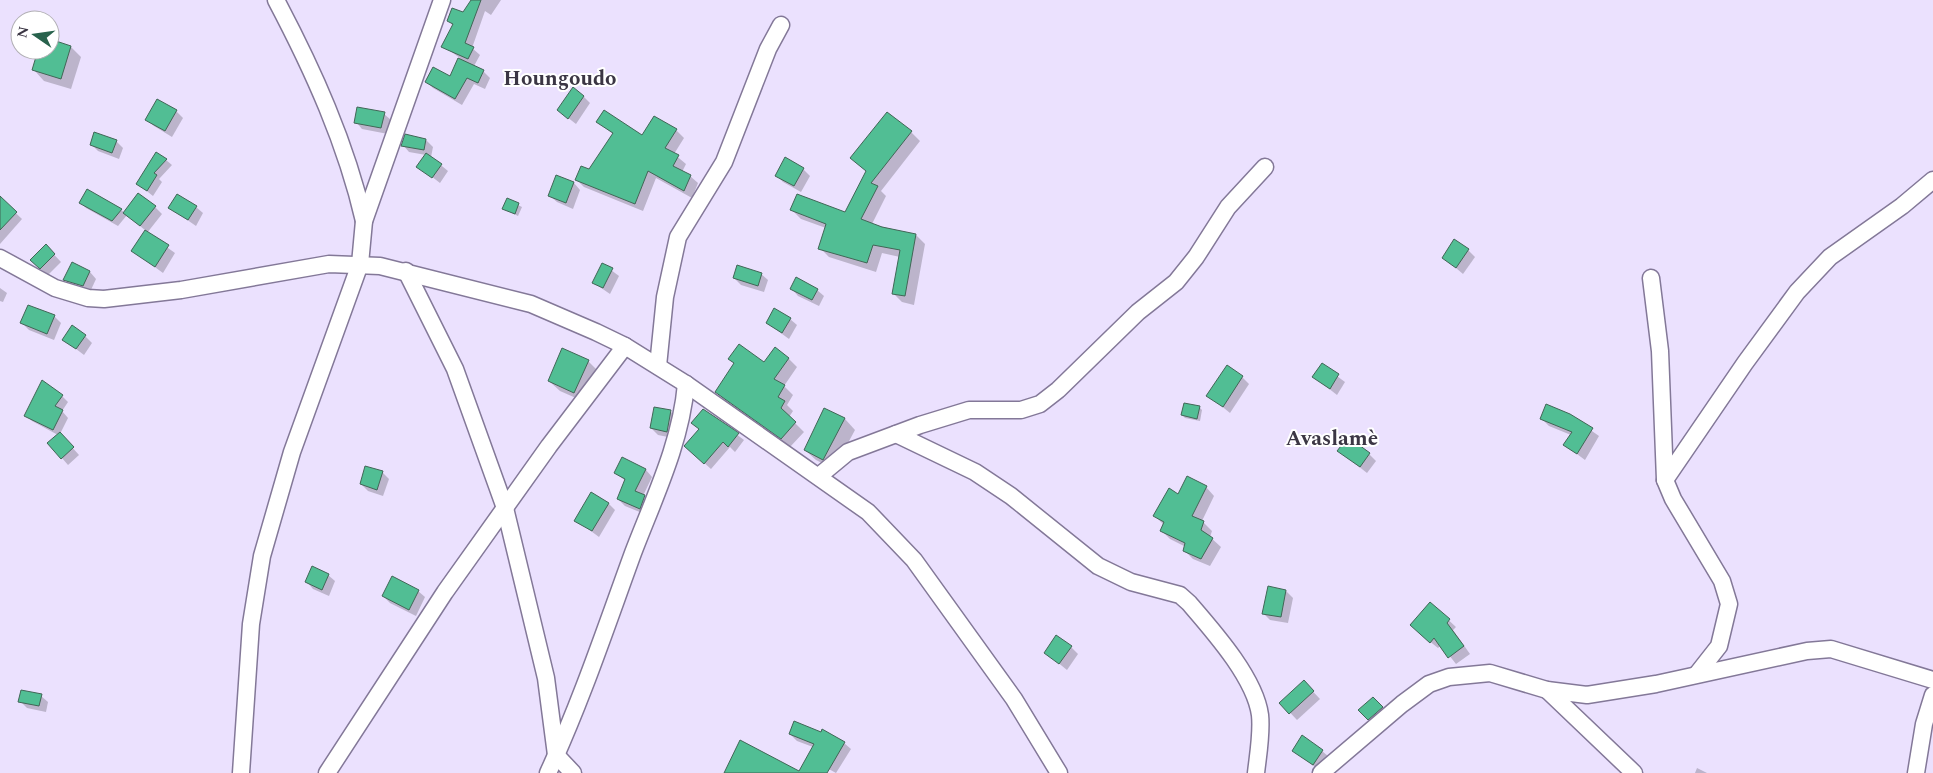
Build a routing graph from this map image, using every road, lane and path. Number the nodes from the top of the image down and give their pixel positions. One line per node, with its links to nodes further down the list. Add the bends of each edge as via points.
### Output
1 (276, 0): 6 (street, via 319,86 354,180)
2 (442, 0): 6 (street)
3 (781, 25): 12 (street, via 768,49 724,162 678,237 665,297)
4 (1265, 167): 14 (street, via 1228,207 1176,282 1138,312 1040,404 1022,410 969,410)
5 (1933, 180): 16 (street, via 1830,257 1797,292)
6 (364, 220): 8 (street)
7 (0, 258): 8 (street, via 56,288 88,298 104,299 180,290 329,264)
8 (360, 264): 9 (street); 23 (street, via 292,452 262,556 251,624)
9 (406, 271): 11 (street, via 531,304); 17 (street, via 455,369)
10 (1651, 278): 16 (street, via 1660,351)
11 (625, 346): 12 (street); 17 (street)
12 (658, 366): 13 (street)
13 (686, 384): 15 (street); 22 (street, via 684,407 672,450)
14 (896, 434): 15 (street, via 848,452); 28 (street, via 982,477 1012,496 1098,566 1131,582 1180,595 1189,603 1236,660 1254,692 1260,716)
15 (819, 476): 27 (street, via 868,512 914,560 1014,699)
16 (1665, 480): 18 (street, via 1722,581 1729,604 1719,646)
17 (505, 508): 22 (street, via 546,678); 24 (street, via 445,592)
18 (1697, 674): 19 (street, via 1807,650 1831,649); 20 (street, via 1587,695)
19 (1933, 680)
20 (1547, 690): 29 (street, via 1490,673 1449,677 1429,684); 30 (street)
21 (1933, 695): 31 (street, via 1924,724)
22 (556, 755): 25 (street); 26 (street)
23 (241, 773)
24 (327, 773)
25 (548, 773)
26 (573, 773)
27 (1059, 773)
28 (1256, 773)
29 (1321, 773)
30 (1634, 773)
31 (1916, 773)

